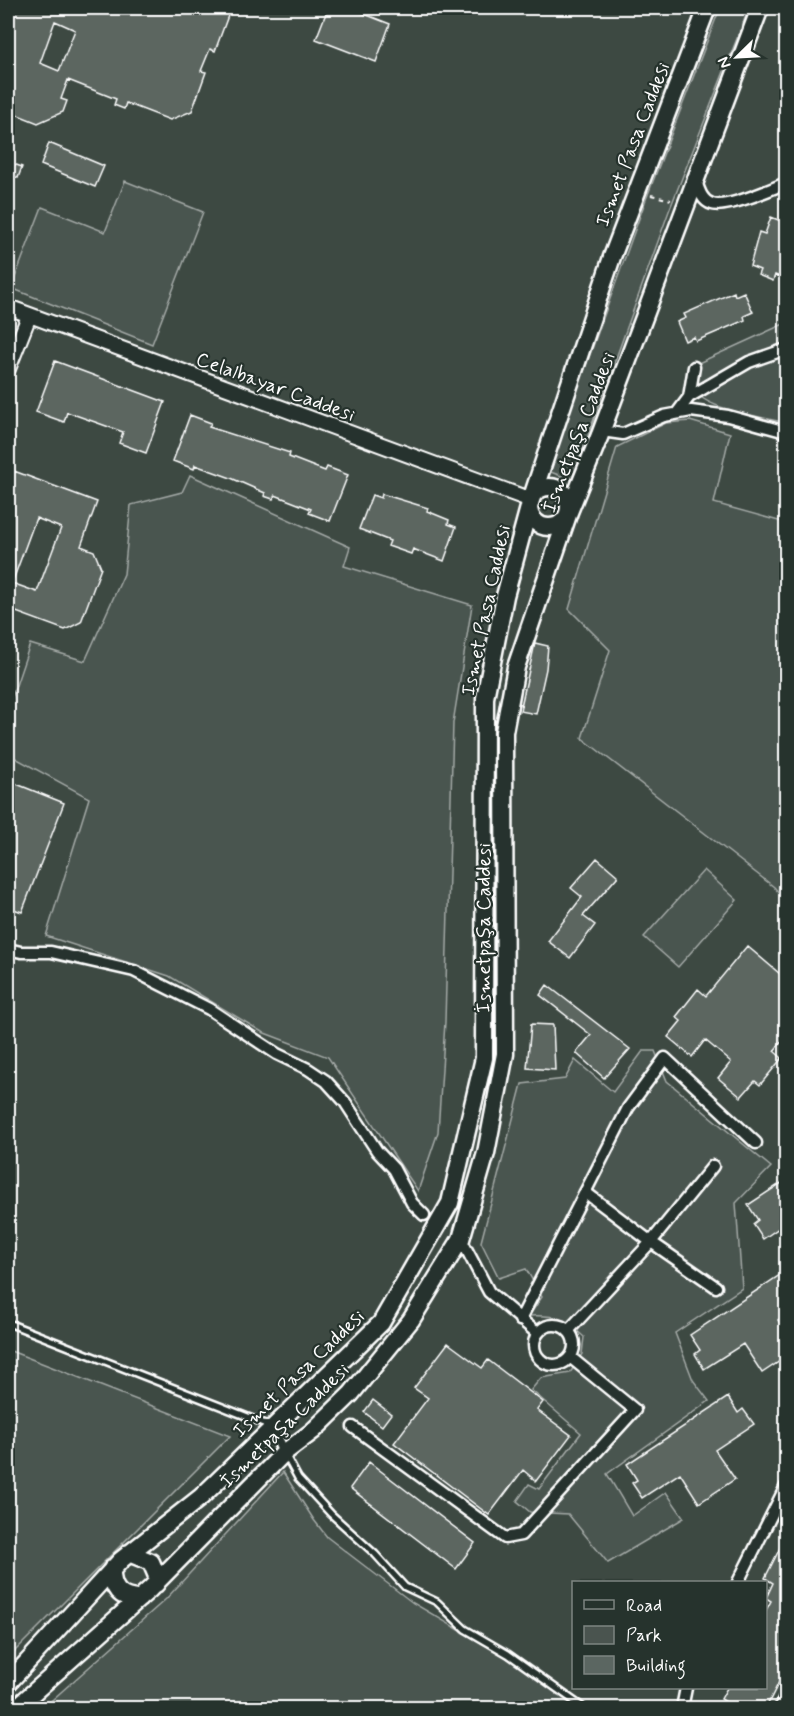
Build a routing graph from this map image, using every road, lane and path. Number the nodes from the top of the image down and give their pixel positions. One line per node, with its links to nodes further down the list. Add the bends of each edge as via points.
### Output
1 (707, 8): 5 (main road, Ismet Pasa Caddesi)
2 (760, 8): 3 (main road, İsmetpaşa Caddesi)
3 (696, 181): 4 (street, via 701,195 711,204 724,205); 6 (main road, İsmetpaşa Caddesi)
4 (786, 183)
5 (636, 191): 6 (path); 16 (main road, Ismet Pasa Caddesi)
6 (688, 204): 14 (main road, İsmetpaşa Caddesi)
7 (8, 307): 8 (street, Celalbayar Caddesi)
8 (28, 316): 11 (street); 16 (street, Celalbayar Caddesi)
9 (786, 349): 12 (street, via 749,362)
10 (694, 367): 12 (street)
11 (8, 369)
12 (689, 397): 13 (street)
13 (677, 413): 14 (street, via 623,434); 15 (street, via 709,412)
14 (602, 431): 17 (main road, İsmetpaşa Caddesi)
15 (786, 432)
16 (531, 500): 17 (main road, via 539,490 558,489 568,499); 17 (main road, via 530,513 544,527 562,523); 31 (main road, Ismet Pasa Caddesi, via 505,596 485,698 484,1058 450,1203 381,1323)
17 (569, 512): 23 (main road, İsmetpaşa Caddesi, via 516,667 504,732 505,1054 486,1153)
18 (8, 949): 22 (street, via 51,952 134,971 209,1009 277,1054 308,1069 345,1102)
19 (756, 1143): 21 (street, via 665,1058 628,1108)
20 (713, 1166): 24 (street)
21 (585, 1192): 24 (street); 26 (street)
22 (424, 1215)
23 (462, 1239): 26 (street, via 489,1292); 33 (main road, İsmetpaşa Caddesi, via 411,1320 351,1394)
24 (651, 1242): 25 (street); 28 (street)
25 (717, 1287)
26 (520, 1320): 29 (street)
27 (8, 1323): 31 (lane)
28 (568, 1331): 29 (street, via 551,1325); 30 (street, via 574,1345)
29 (537, 1333): 30 (street, via 534,1348 541,1361 553,1366)
30 (570, 1357): 32 (street, via 634,1410 521,1535 505,1538)
31 (273, 1426): 33 (street); 35 (main road, Ismet Pasa Caddesi, via 201,1497)
32 (353, 1427)
33 (284, 1453): 38 (main road, İsmetpaşa Caddesi); 44 (lane, via 298,1478 324,1507 405,1587 437,1602 465,1629)
34 (786, 1486): 37 (street)
35 (129, 1553): 36 (main road, Ismet Pasa Caddesi); 38 (main road, via 151,1563)
36 (112, 1569): 39 (main road, via 118,1592 123,1597); 40 (main road, Ismet Pasa Caddesi)
37 (738, 1581)
38 (156, 1584): 39 (main road, İsmetpaşa Caddesi)
39 (139, 1599): 43 (main road, İsmetpaşa Caddesi)
40 (8, 1683)
41 (686, 1689): 45 (street)
42 (786, 1696): 46 (street)
43 (16, 1708)
44 (584, 1708)
45 (682, 1708)
46 (780, 1708)

